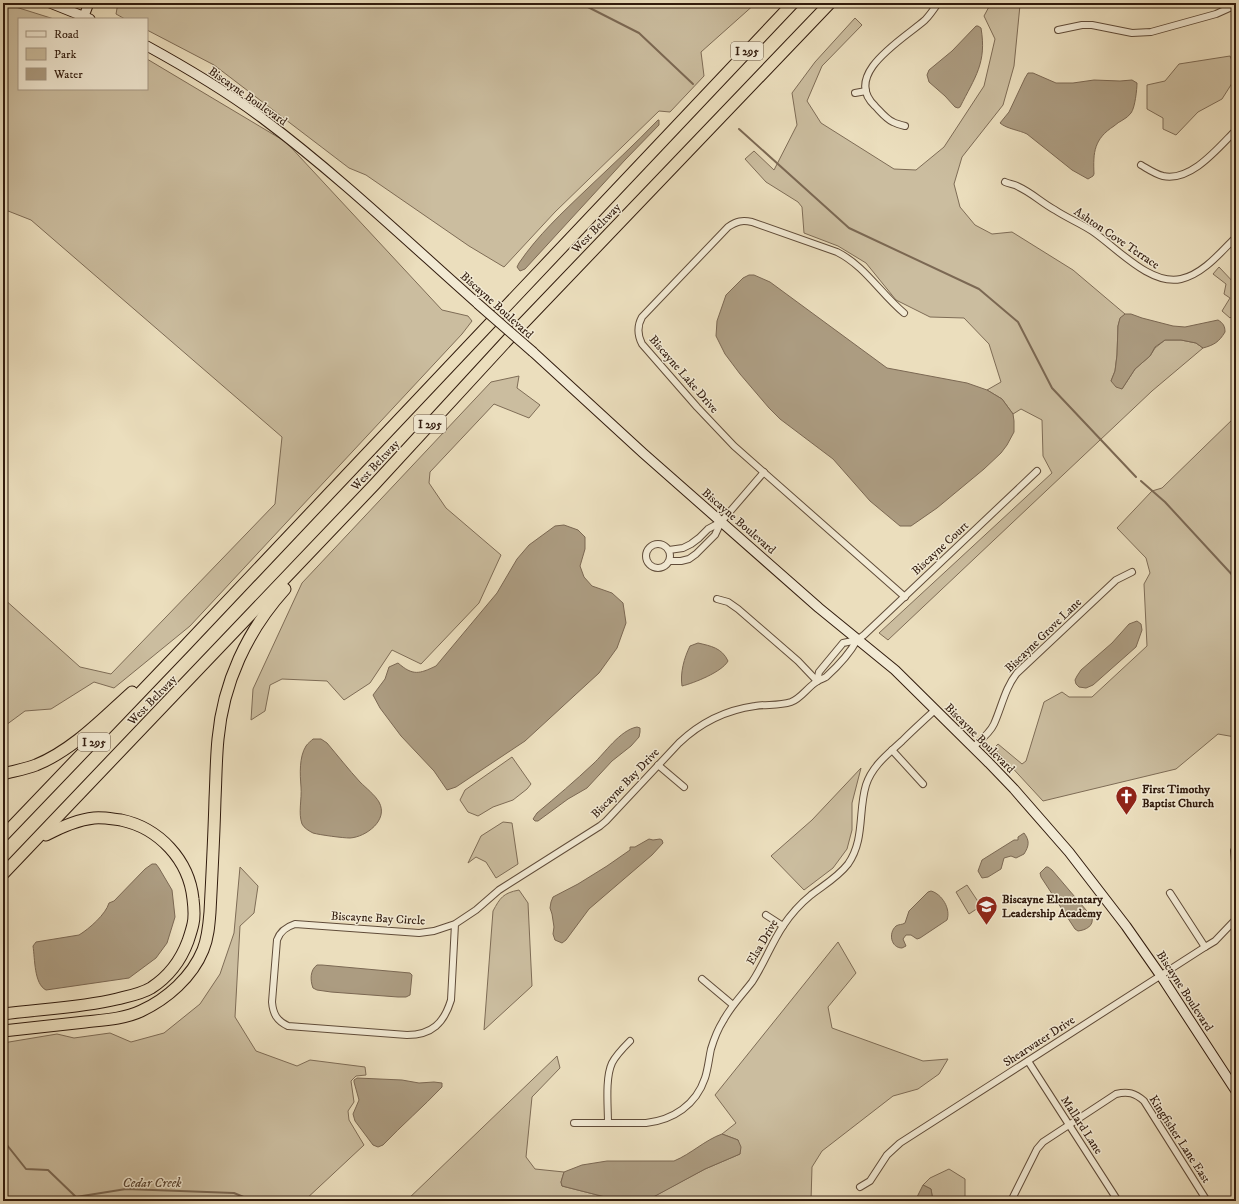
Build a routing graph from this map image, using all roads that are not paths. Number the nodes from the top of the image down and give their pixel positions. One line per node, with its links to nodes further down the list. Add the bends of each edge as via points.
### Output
1 (50, 3): 7 (street)
2 (89, 3): 7 (street)
3 (793, 3): 28 (highway, West Beltway / I 295)
4 (830, 3): 20 (highway, West Beltway / I 295, via 513,334)
5 (938, 3): 10 (street, via 924,20 871,67 865,83)
6 (1236, 5): 8 (street, via 1216,14 1151,32 1132,33 1092,25)
7 (87, 18)
8 (1058, 30)
9 (148, 47): 21 (street, Biscayne Boulevard, bridge, via 234,98 287,137)
10 (866, 91): 11 (street); 12 (street, via 872,103 892,122)
11 (855, 93)
12 (905, 126)
13 (1236, 130): 14 (street, via 1200,165 1183,175 1164,176)
14 (1141, 165)
15 (1004, 182): 16 (street, Ashton Cove Terrace, via 1018,186 1054,210 1083,225 1158,278 1170,280 1191,275 1202,269)
16 (1236, 238)
17 (904, 313): 19 (street, Biscayne Lake Drive, via 864,271 845,256 752,222 739,220 728,227 642,317 638,323 638,330 642,344 713,425)
18 (1037, 471): 25 (street, Biscayne Court)
19 (764, 472): 21 (street); 25 (street, Biscayne Lake Drive)
20 (374, 485): 38 (highway, West Beltway / I 295); 54 (highway, via 337,532 267,611 253,631 232,676 223,705 218,740 208,930 202,952 185,978 170,993 130,1015)
21 (721, 522): 22 (street, via 708,529 691,544); 23 (street, via 715,535 696,554 689,559); 27 (street, Biscayne Boulevard)
22 (669, 550): 23 (street); 23 (street, via 663,545 654,544 648,550 646,558 649,565 656,569 664,567)
23 (670, 561)
24 (1132, 572): 31 (street, Biscayne Grove Lane, via 1116,580 1017,673 1008,687 994,724)
25 (905, 597): 27 (street, Biscayne Court)
26 (717, 599): 29 (street, via 728,602 738,609)
27 (857, 640): 29 (street, Biscayne Bay Drive, via 825,678); 29 (street, Biscayne Bay Drive, via 843,643 819,672); 30 (street, Biscayne Boulevard, via 887,663)
28 (184, 647): 34 (highway, via 62,751 36,765); 37 (highway, West Beltway / I 295)
29 (817, 681): 33 (street, Biscayne Bay Drive, via 792,701 778,705 756,705 718,716 688,734)
30 (935, 710): 31 (street, Biscayne Boulevard); 32 (street, Elsa Drive)
31 (973, 747): 48 (street, Biscayne Boulevard, via 1069,852)
32 (892, 750): 35 (street); 46 (street, Elsa Drive, via 881,760 867,784 858,843 848,864 838,876 801,904)
33 (658, 765): 36 (street); 45 (street, Biscayne Bay Drive, via 600,826 500,890)
34 (3, 774)
35 (923, 784)
36 (684, 787)
37 (3, 836)
38 (30, 846): 41 (highway, West Beltway / I 295); 52 (highway, via 60,827 94,818 131,822 156,835 175,854 189,879 194,914 186,946 174,967 151,987 97,1004)
39 (1234, 851): 40 (street)
40 (1236, 865)
41 (3, 874)
42 (1170, 893): 47 (street)
43 (766, 915): 46 (street)
44 (1236, 919): 47 (street, Shearwater Drive)
45 (456, 924): 45 (street, Biscayne Bay Circle, via 448,1011 443,1020 426,1032 406,1036 288,1026 281,1023 272,1009 276,940 288,927 295,924 419,933)
46 (783, 926): 50 (street, Elsa Drive, via 752,981)
47 (1205, 948): 48 (street, Shearwater Drive)
48 (1162, 976): 56 (street, Shearwater Drive); 57 (street, Biscayne Boulevard)
49 (702, 979): 50 (street)
50 (733, 1005): 59 (street, Elsa Drive, via 711,1048 705,1078 699,1092 690,1104 679,1113 656,1122)
51 (3, 1010): 52 (highway)
52 (14, 1013): 53 (highway)
53 (3, 1014)
54 (3, 1031)
55 (630, 1041): 59 (street, via 617,1056 609,1071)
56 (1028, 1061): 60 (street, Mallard Lane); 61 (street, Shearwater Drive, via 900,1143 887,1155 870,1181)
57 (1235, 1089)
58 (574, 1123): 59 (street, Elsa Drive)
59 (608, 1123)
60 (1069, 1125): 62 (street, via 1040,1146); 63 (street, Mallard Lane); 64 (street, Kingfisher Lane East, via 1116,1094 1124,1092 1138,1096 1144,1101)
61 (860, 1187)
62 (1011, 1201)
63 (1118, 1201)
64 (1207, 1201)

